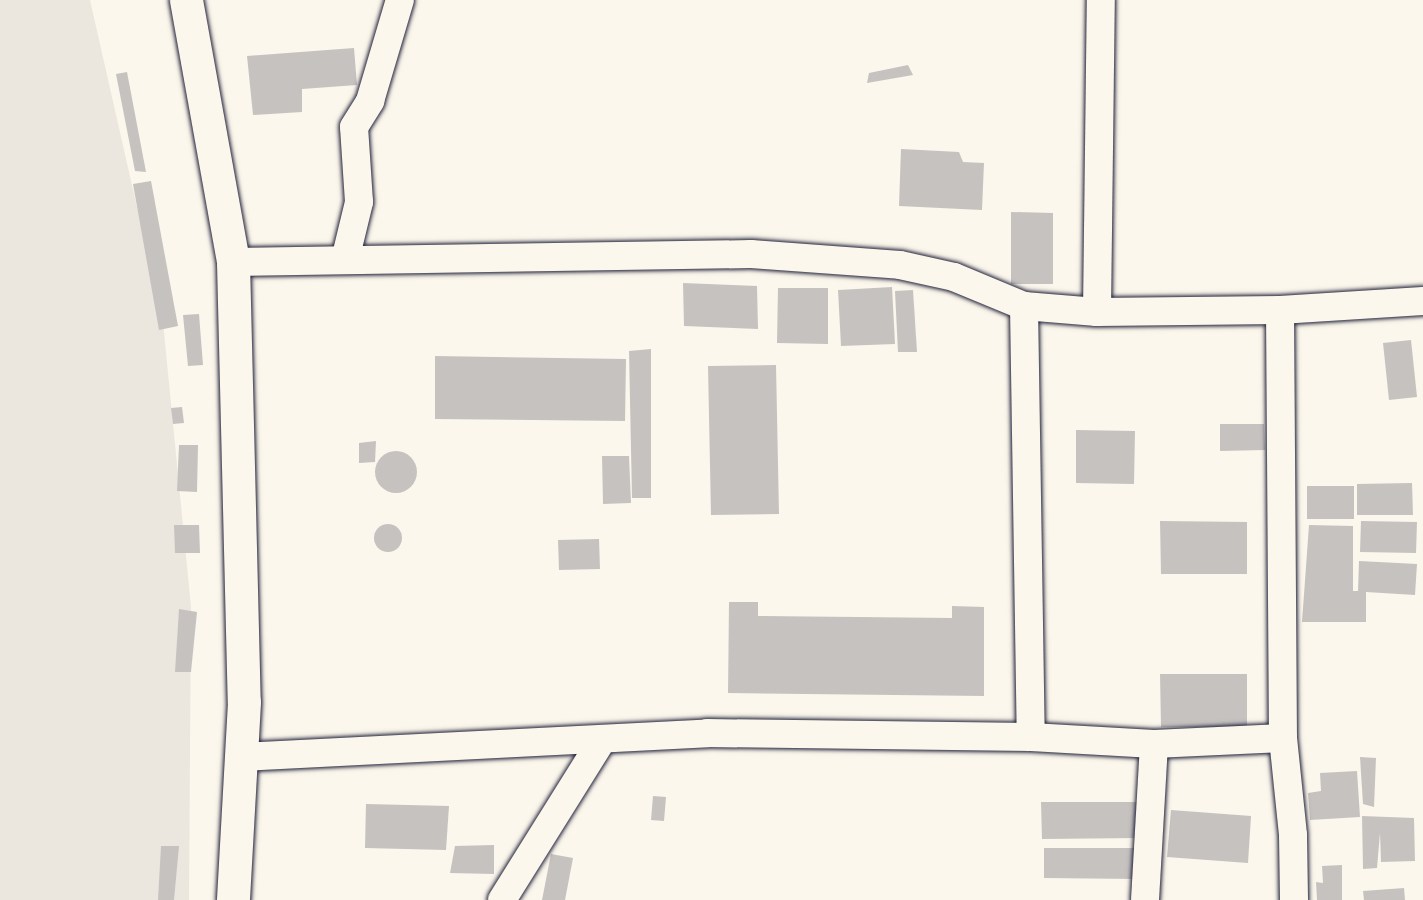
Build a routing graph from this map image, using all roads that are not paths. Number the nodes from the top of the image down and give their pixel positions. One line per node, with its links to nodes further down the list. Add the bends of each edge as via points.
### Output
1 (186, 0): 5 (main road)
2 (400, 0): 4 (street, via 370,100 354,127 359,201 349,227)
3 (1101, 0): 9 (street)
4 (345, 260): 5 (street); 7 (street, via 751,254 900,265 954,277)
5 (233, 262): 14 (main road, via 244,702)
6 (1423, 301): 8 (street)
7 (1024, 306): 9 (street); 10 (street)
8 (1280, 310): 9 (street); 11 (street)
9 (1097, 312)
10 (1031, 737): 12 (street, via 707,733); 13 (street)
11 (1283, 738): 13 (street); 18 (street, via 1293,835)
12 (602, 740): 14 (street); 16 (street)
13 (1154, 744): 17 (street)
14 (241, 757): 15 (main road)
15 (233, 900)
16 (502, 900)
17 (1145, 900)
18 (1294, 900)

